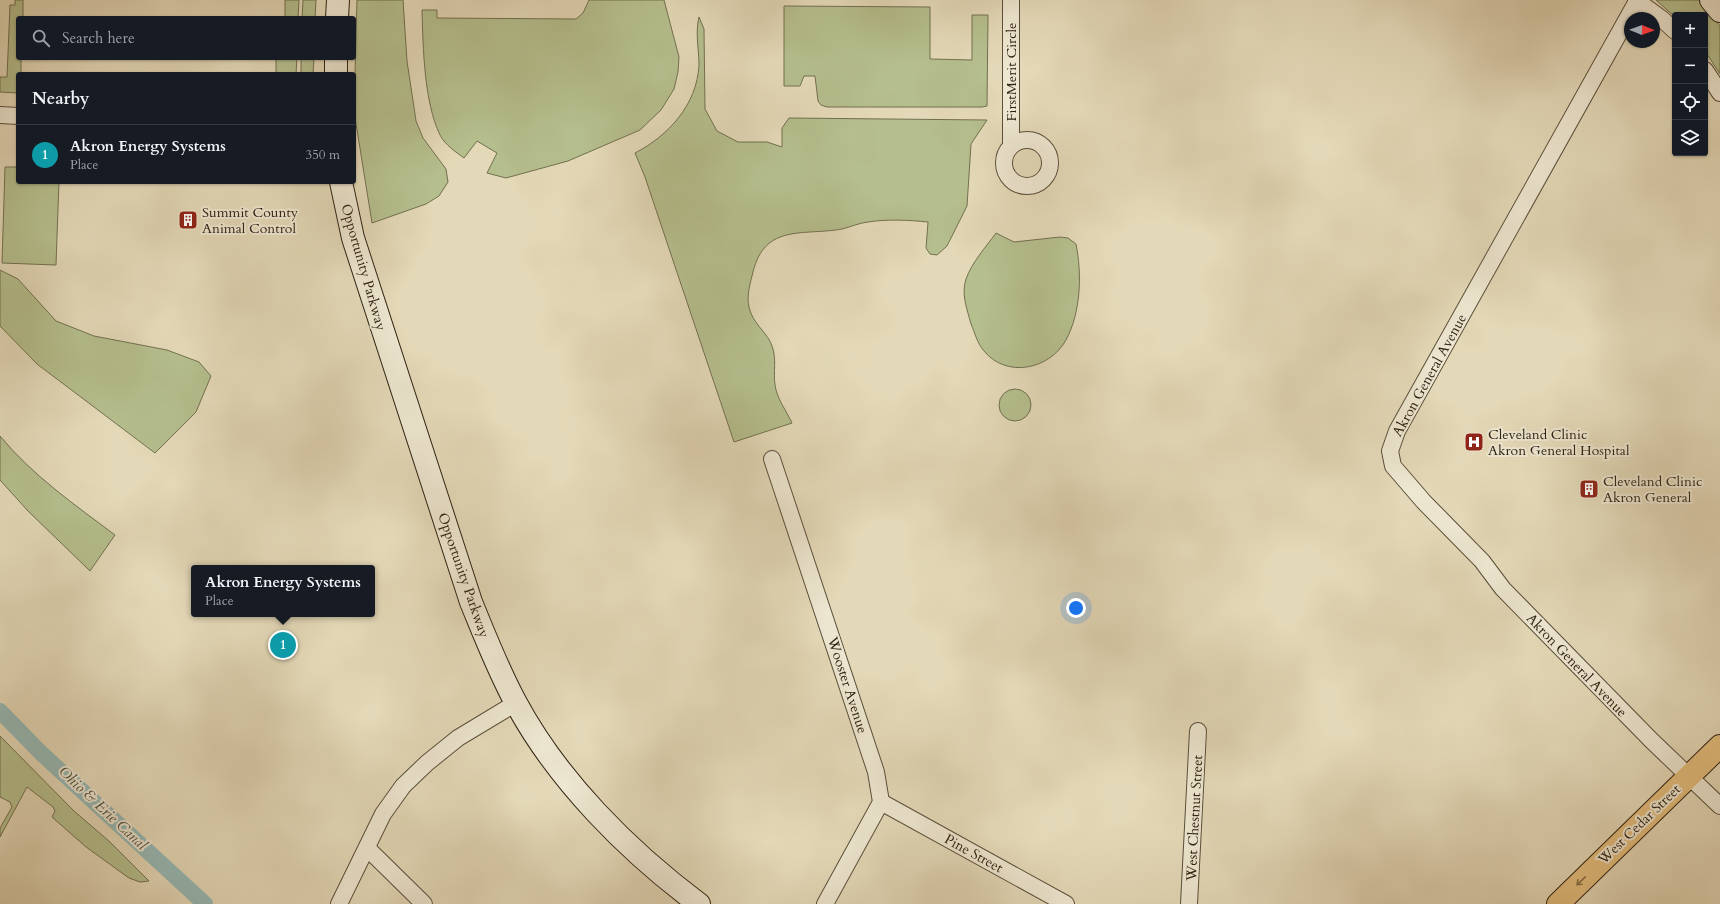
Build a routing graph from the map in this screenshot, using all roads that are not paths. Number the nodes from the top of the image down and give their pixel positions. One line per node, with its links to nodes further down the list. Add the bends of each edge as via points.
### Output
1 (338, 0): 6 (main road)
2 (1011, 0): 14 (street, FirstMerit Circle)
3 (1637, 0): 7 (street); 20 (street, Akron General Avenue, via 1397,431 1392,442 1391,458 1402,478 1482,561 1503,589)
4 (1711, 0): 5 (main road)
5 (1720, 11)
6 (337, 16)
7 (1672, 28)
8 (336, 60): 9 (main road)
9 (336, 72)
10 (1708, 75): 11 (street)
11 (1720, 93)
12 (0, 116): 13 (street)
13 (16, 116)
14 (1011, 145)
15 (341, 184): 17 (main road, Opportunity Parkway, via 358,253 471,602 490,650)
16 (772, 459): 21 (street, Wooster Avenue, via 876,772)
17 (516, 703): 23 (street, via 458,738 403,786 383,814); 26 (main road, Opportunity Parkway, via 564,775 615,833)
18 (1198, 731): 29 (street, West Chestnut Street)
19 (1720, 746): 20 (main road, West Cedar Street)
20 (1689, 776): 22 (street, Akron General Avenue); 30 (main road, West Cedar Street, one-way to 30)
21 (881, 802): 27 (street); 28 (street, Pine Street)
22 (1720, 806)
23 (367, 848): 24 (street); 25 (street)
24 (339, 904)
25 (424, 904)
26 (698, 904)
27 (825, 904)
28 (1066, 904)
29 (1189, 904)
30 (1558, 904)

